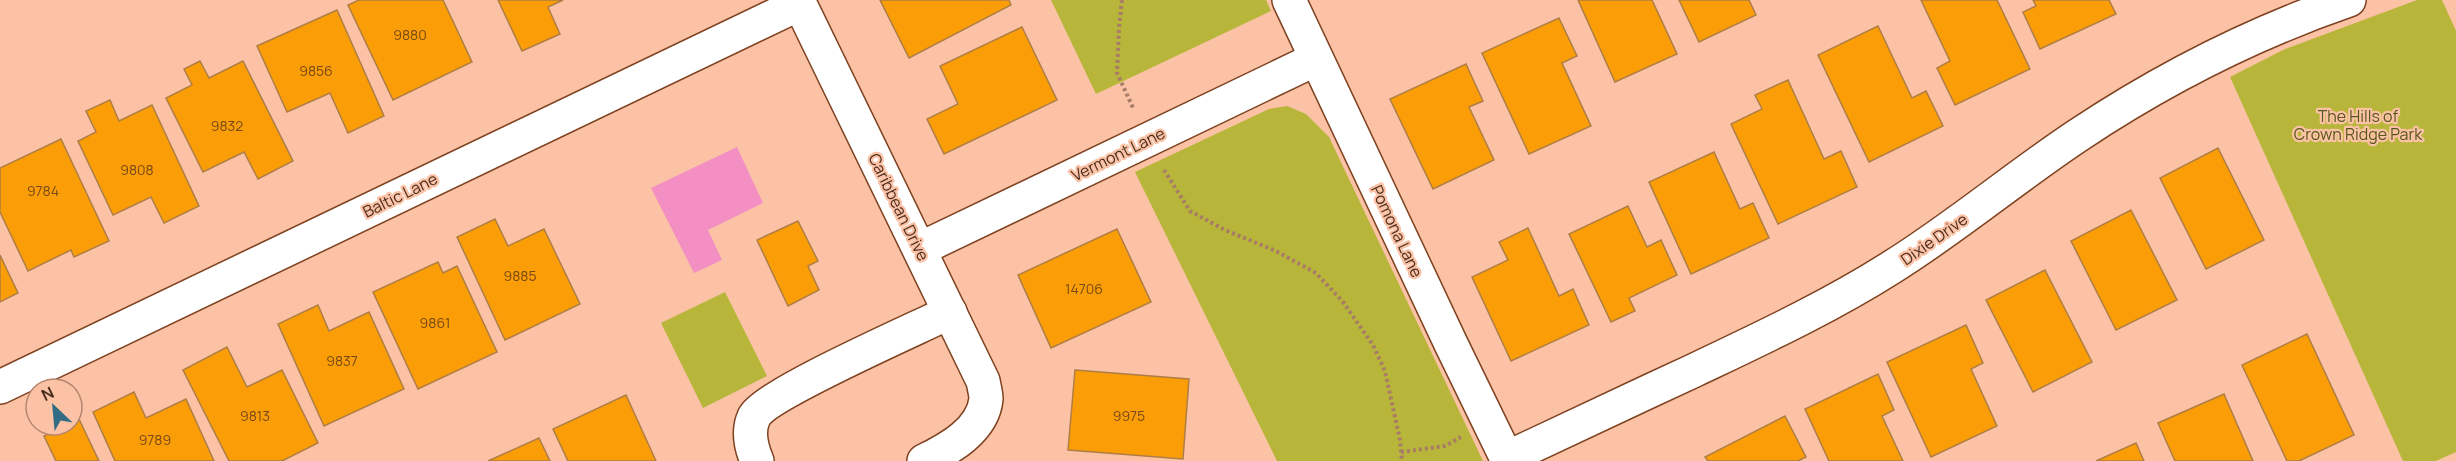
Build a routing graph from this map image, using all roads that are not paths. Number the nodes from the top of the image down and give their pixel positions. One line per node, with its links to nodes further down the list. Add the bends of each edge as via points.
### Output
1 (1288, 0): 5 (street, Pomona Lane)
2 (2349, 0): 4 (street, Dixie Drive)
3 (798, 2): 6 (street, Caribbean Drive); 8 (street, Baltic Lane)
4 (2296, 9): 9 (street, Dixie Drive, via 2110,115 1923,247 1828,305)
5 (1316, 59): 6 (street, Vermont Lane); 9 (street, Pomona Lane)
6 (920, 249): 7 (street, Caribbean Drive)
7 (950, 312): 10 (street, via 810,379 767,406 755,416 749,438); 11 (street, Caribbean Drive, via 983,381 986,400 968,434)
8 (0, 387)
9 (1508, 460)
10 (758, 461)
11 (924, 461)

